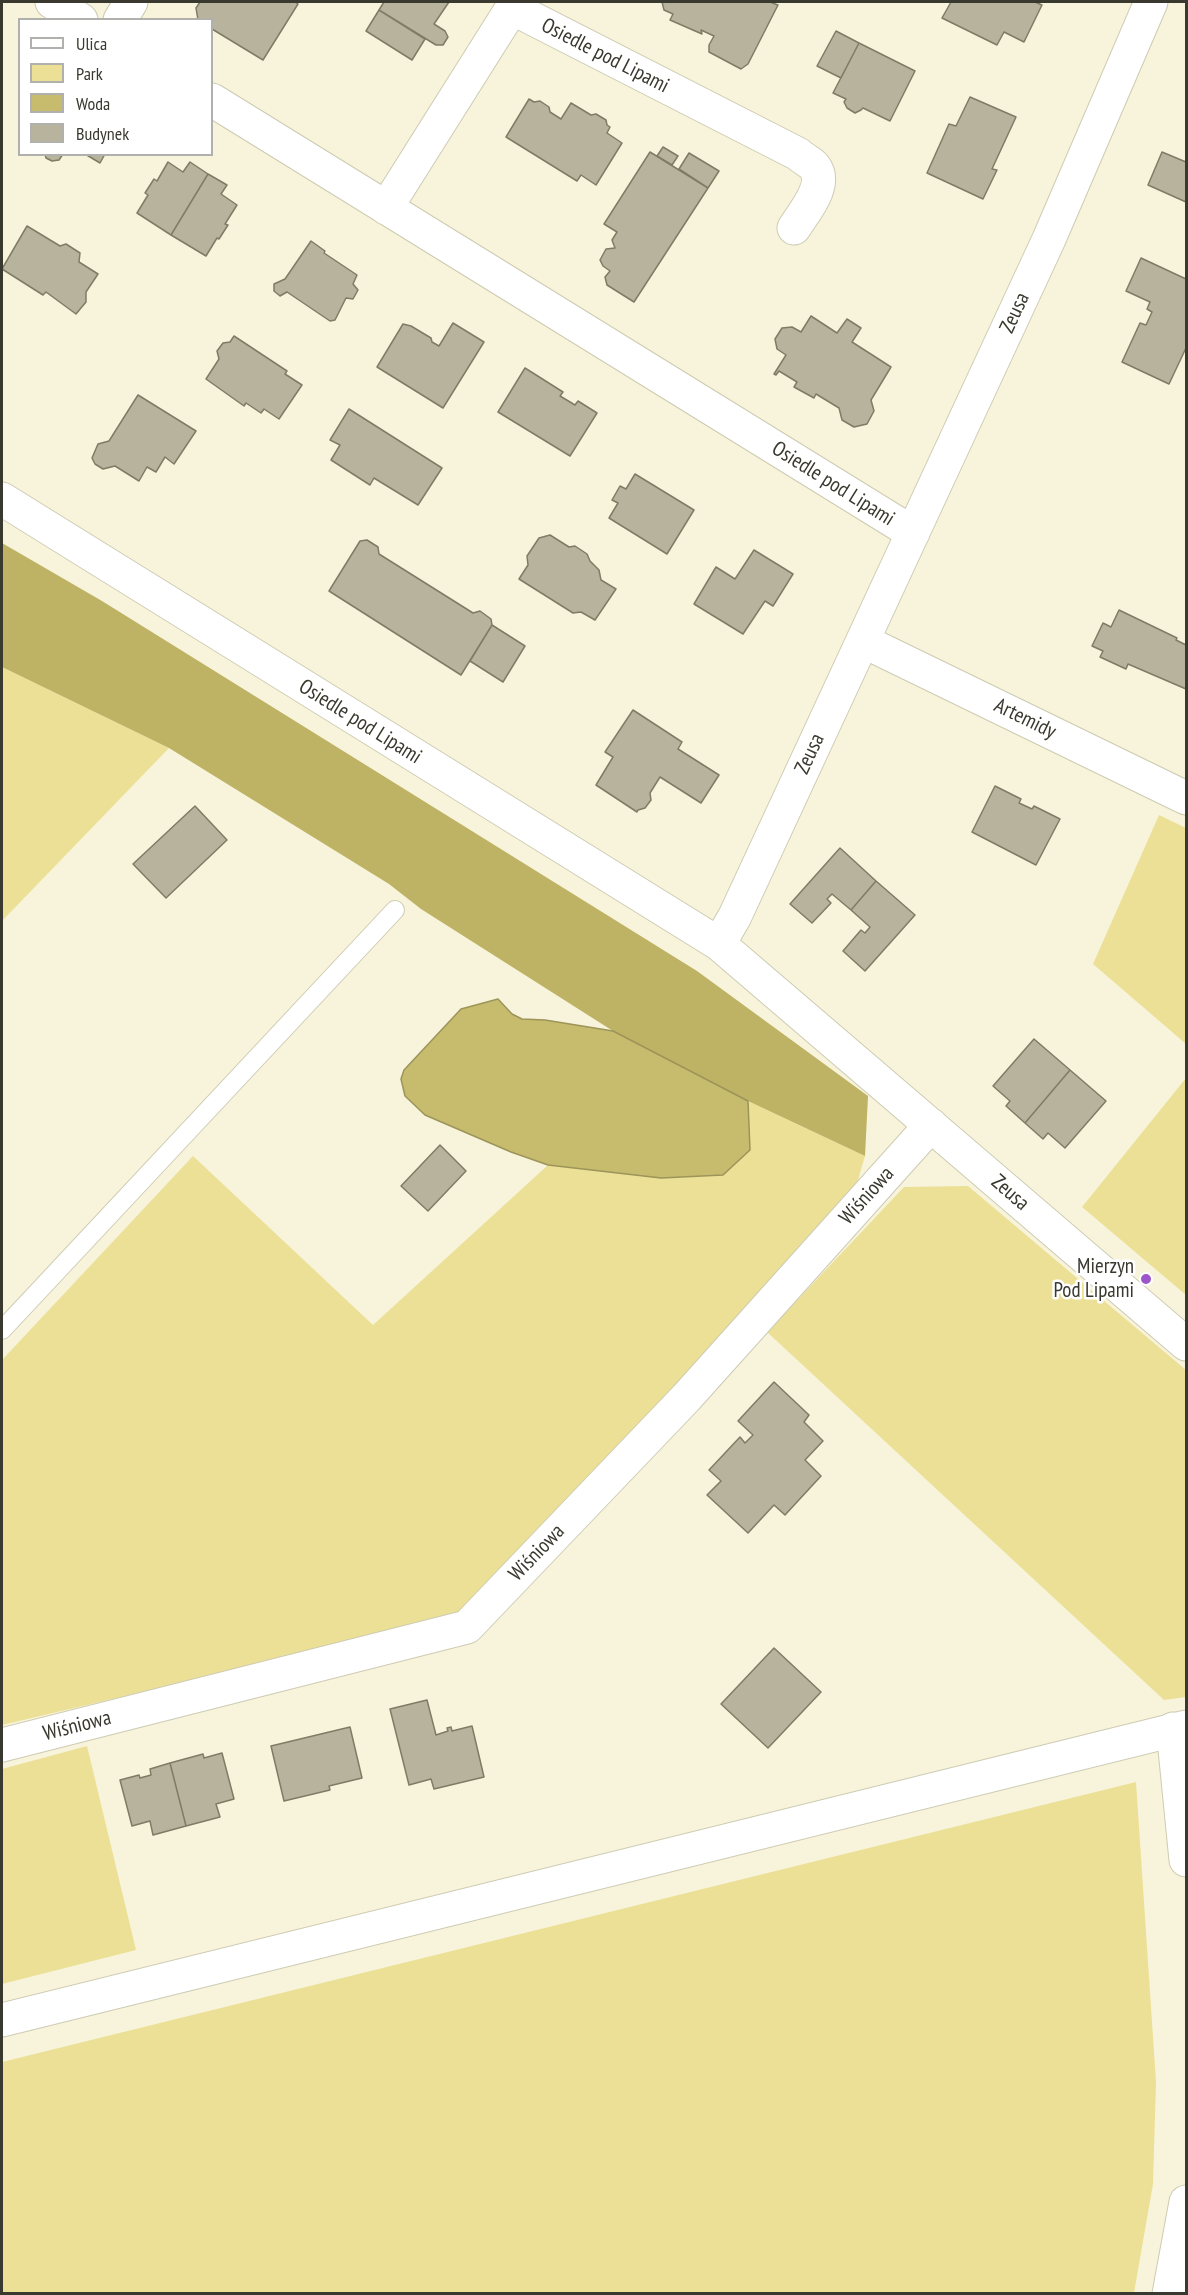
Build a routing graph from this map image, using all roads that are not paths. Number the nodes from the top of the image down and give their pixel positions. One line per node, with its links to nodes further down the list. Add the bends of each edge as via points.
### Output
1 (52, 2): 4 (street)
2 (131, 2): 5 (street)
3 (1151, 2): 10 (street, Zeusa, via 1049,239)
4 (78, 18)
5 (121, 18)
6 (213, 101): 7 (street, Osiedle pod Lipami)
7 (386, 208): 8 (street, Osiedle pod Lipami, via 512,8 798,154 814,167 819,179 815,195); 10 (street, Osiedle pod Lipami)
8 (794, 228)
9 (2, 499): 14 (street, Osiedle pod Lipami)
10 (913, 533): 11 (street, Zeusa)
11 (863, 641): 12 (street, Artemidy); 14 (street, Zeusa)
12 (1186, 798)
13 (395, 910): 16 (lane)
14 (719, 944): 15 (street, Zeusa)
15 (932, 1125): 17 (street, Zeusa); 19 (street, Wiśniowa, via 686,1398 467,1627)
16 (2, 1330)
17 (1186, 1344)
18 (1180, 1728): 20 (street); 21 (street)
19 (2, 1745)
20 (1186, 1860)
21 (2, 2020)
22 (1186, 2202): 23 (street)
23 (1169, 2294)

